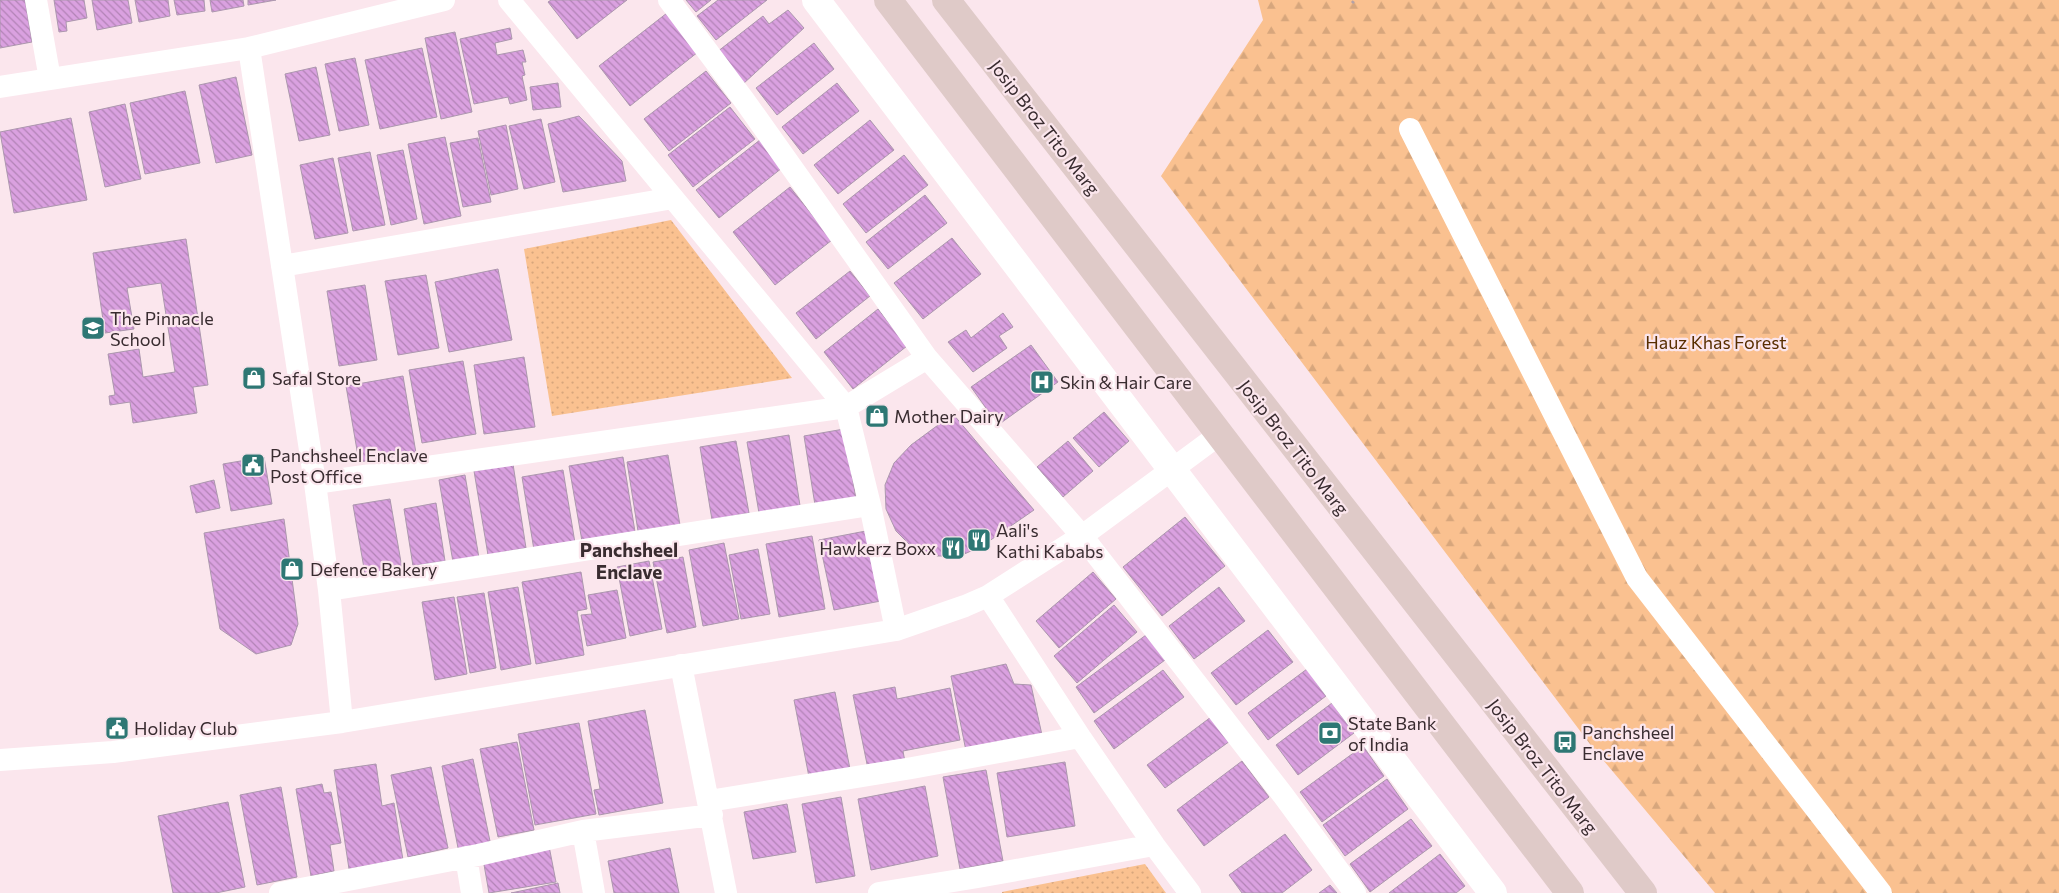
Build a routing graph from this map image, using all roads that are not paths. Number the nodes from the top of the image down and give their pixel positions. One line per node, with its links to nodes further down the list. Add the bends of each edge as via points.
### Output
1 (36, 0): 9 (street)
2 (444, 0): 8 (street)
3 (509, 0): 12 (street)
4 (669, 0): 14 (street)
5 (816, 0): 17 (street)
6 (888, 0): 16 (main road)
7 (946, 0): 42 (main road, Josip Broz Tito Marg)
8 (249, 48): 9 (street); 13 (street)
9 (50, 79): 10 (street)
10 (0, 87)
11 (1410, 129): 43 (street, via 1637,578)
12 (673, 198): 13 (street); 15 (street)
13 (282, 266): 18 (street)
14 (927, 358): 15 (street); 20 (street)
15 (846, 407): 18 (street); 19 (street)
16 (1220, 434): 17 (street); 41 (main road)
17 (1173, 469): 20 (street); 40 (street)
18 (315, 483): 21 (street)
19 (870, 505): 21 (street); 23 (street)
20 (1082, 536): 22 (street); 39 (street, via 1283,795)
21 (329, 590): 25 (street)
22 (988, 596): 23 (street); 26 (street)
23 (896, 630): 24 (street)
24 (681, 665): 25 (street); 28 (street)
25 (342, 722): 27 (street, via 113,752)
26 (1080, 737): 28 (street); 30 (street)
27 (0, 760)
28 (711, 808): 29 (street); 36 (street)
29 (583, 831): 31 (street); 35 (street)
30 (1154, 845): 32 (street); 38 (street)
31 (466, 857): 33 (street); 34 (street)
32 (980, 885): 37 (street)
33 (280, 893)
34 (472, 893)
35 (594, 893)
36 (726, 893)
37 (879, 893)
38 (1190, 893)
39 (1354, 893)
40 (1493, 893)
41 (1570, 893)
42 (1642, 893)
43 (1880, 893)

